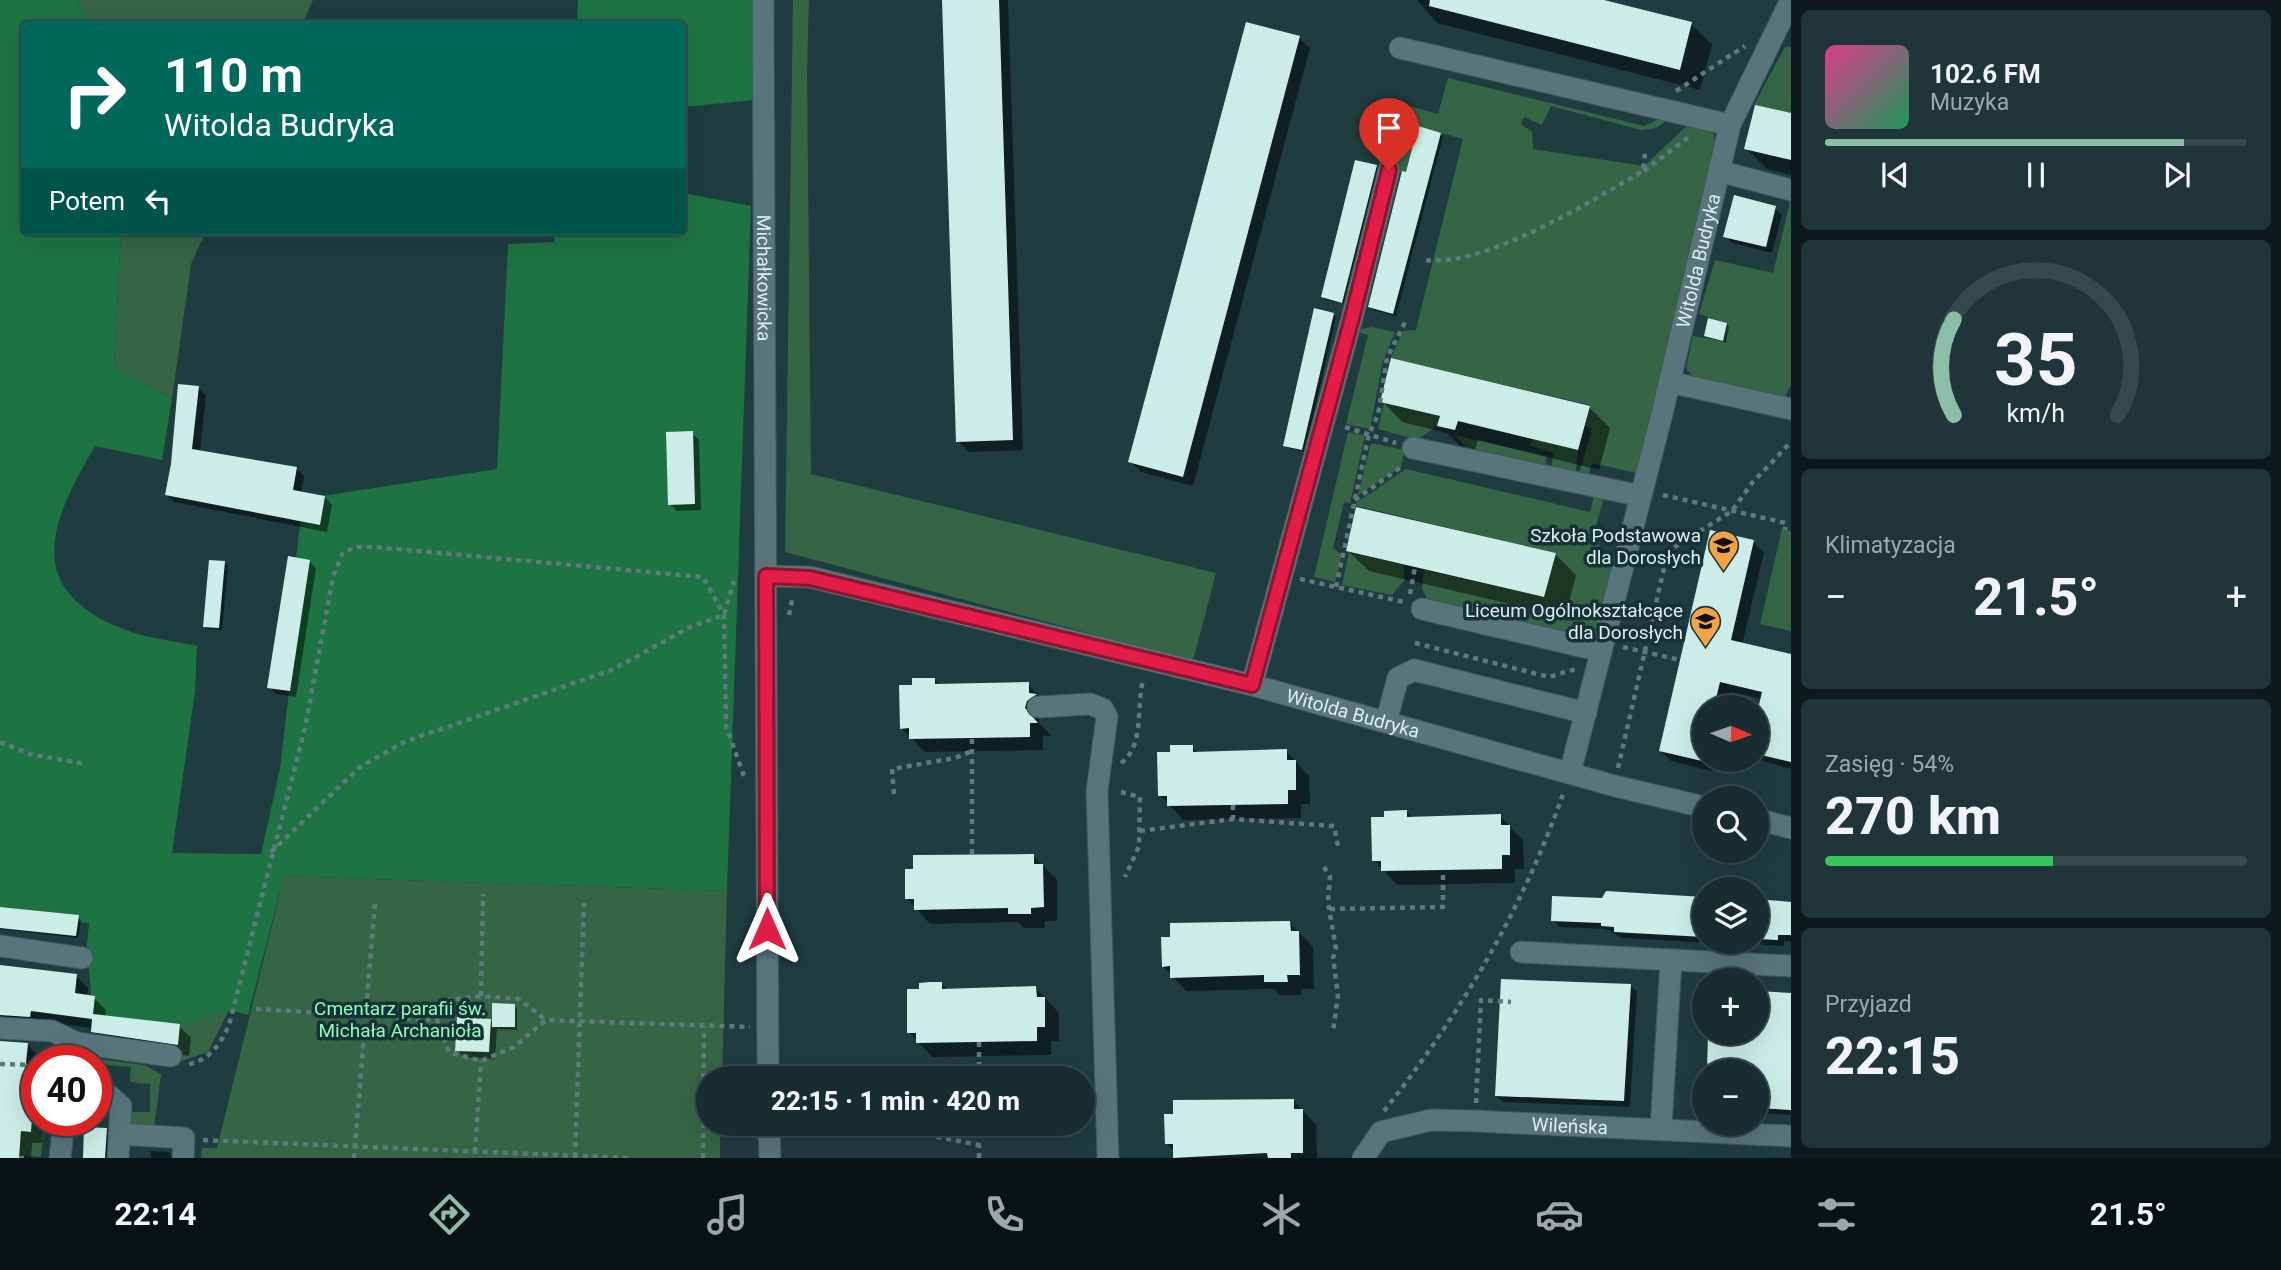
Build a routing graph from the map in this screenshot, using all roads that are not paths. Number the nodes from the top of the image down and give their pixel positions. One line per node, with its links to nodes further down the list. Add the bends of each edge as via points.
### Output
1 (763, 0): 13 (street, Michałkowicka)
2 (1791, 0): 3 (street, Witolda Budryka)
3 (1783, 35): 5 (street, Witolda Budryka)
4 (1400, 48): 5 (street)
5 (1721, 122): 7 (street, Witolda Budryka)
6 (1389, 170): 16 (street)
7 (1719, 171): 8 (street); 9 (street, Witolda Budryka)
8 (1791, 190)
9 (1670, 382): 10 (street); 12 (street, Witolda Budryka)
10 (1791, 409)
11 (1413, 448): 12 (street)
12 (1646, 494): 15 (street, Witolda Budryka)
13 (765, 566): 16 (street, Witolda Budryka); 31 (street, Michałkowicka)
14 (1422, 609): 15 (street)
15 (1609, 648): 18 (street, Witolda Budryka)
16 (1252, 685): 19 (street, Witolda Budryka)
17 (1038, 707): 42 (street, via 1090,704 1103,709 1107,717 1097,791)
18 (1586, 713): 19 (street, via 1414,670 1398,678); 20 (street, Witolda Budryka)
19 (1387, 722): 20 (street, Witolda Budryka)
20 (1568, 780): 21 (street, Witolda Budryka)
21 (1692, 805)
22 (1769, 822): 23 (street)
23 (1791, 828)
24 (0, 946): 26 (street)
25 (1521, 952): 27 (street)
26 (82, 958)
27 (1671, 961): 28 (street); 33 (street)
28 (1791, 966)
29 (0, 1028): 30 (street, via 52,1031 77,1043)
30 (175, 1061)
31 (768, 1066)
32 (112, 1098): 34 (street, via 121,1106)
33 (1661, 1128): 37 (street, Wileńska); 43 (street, Wileńska, via 1431,1121 1381,1132)
34 (119, 1134): 38 (street); 40 (street)
35 (62, 1136): 39 (street)
36 (769, 1136): 41 (street)
37 (1791, 1136)
38 (183, 1148)
39 (60, 1158)
40 (118, 1158)
41 (770, 1158)
42 (1108, 1158)
43 (1363, 1158)

